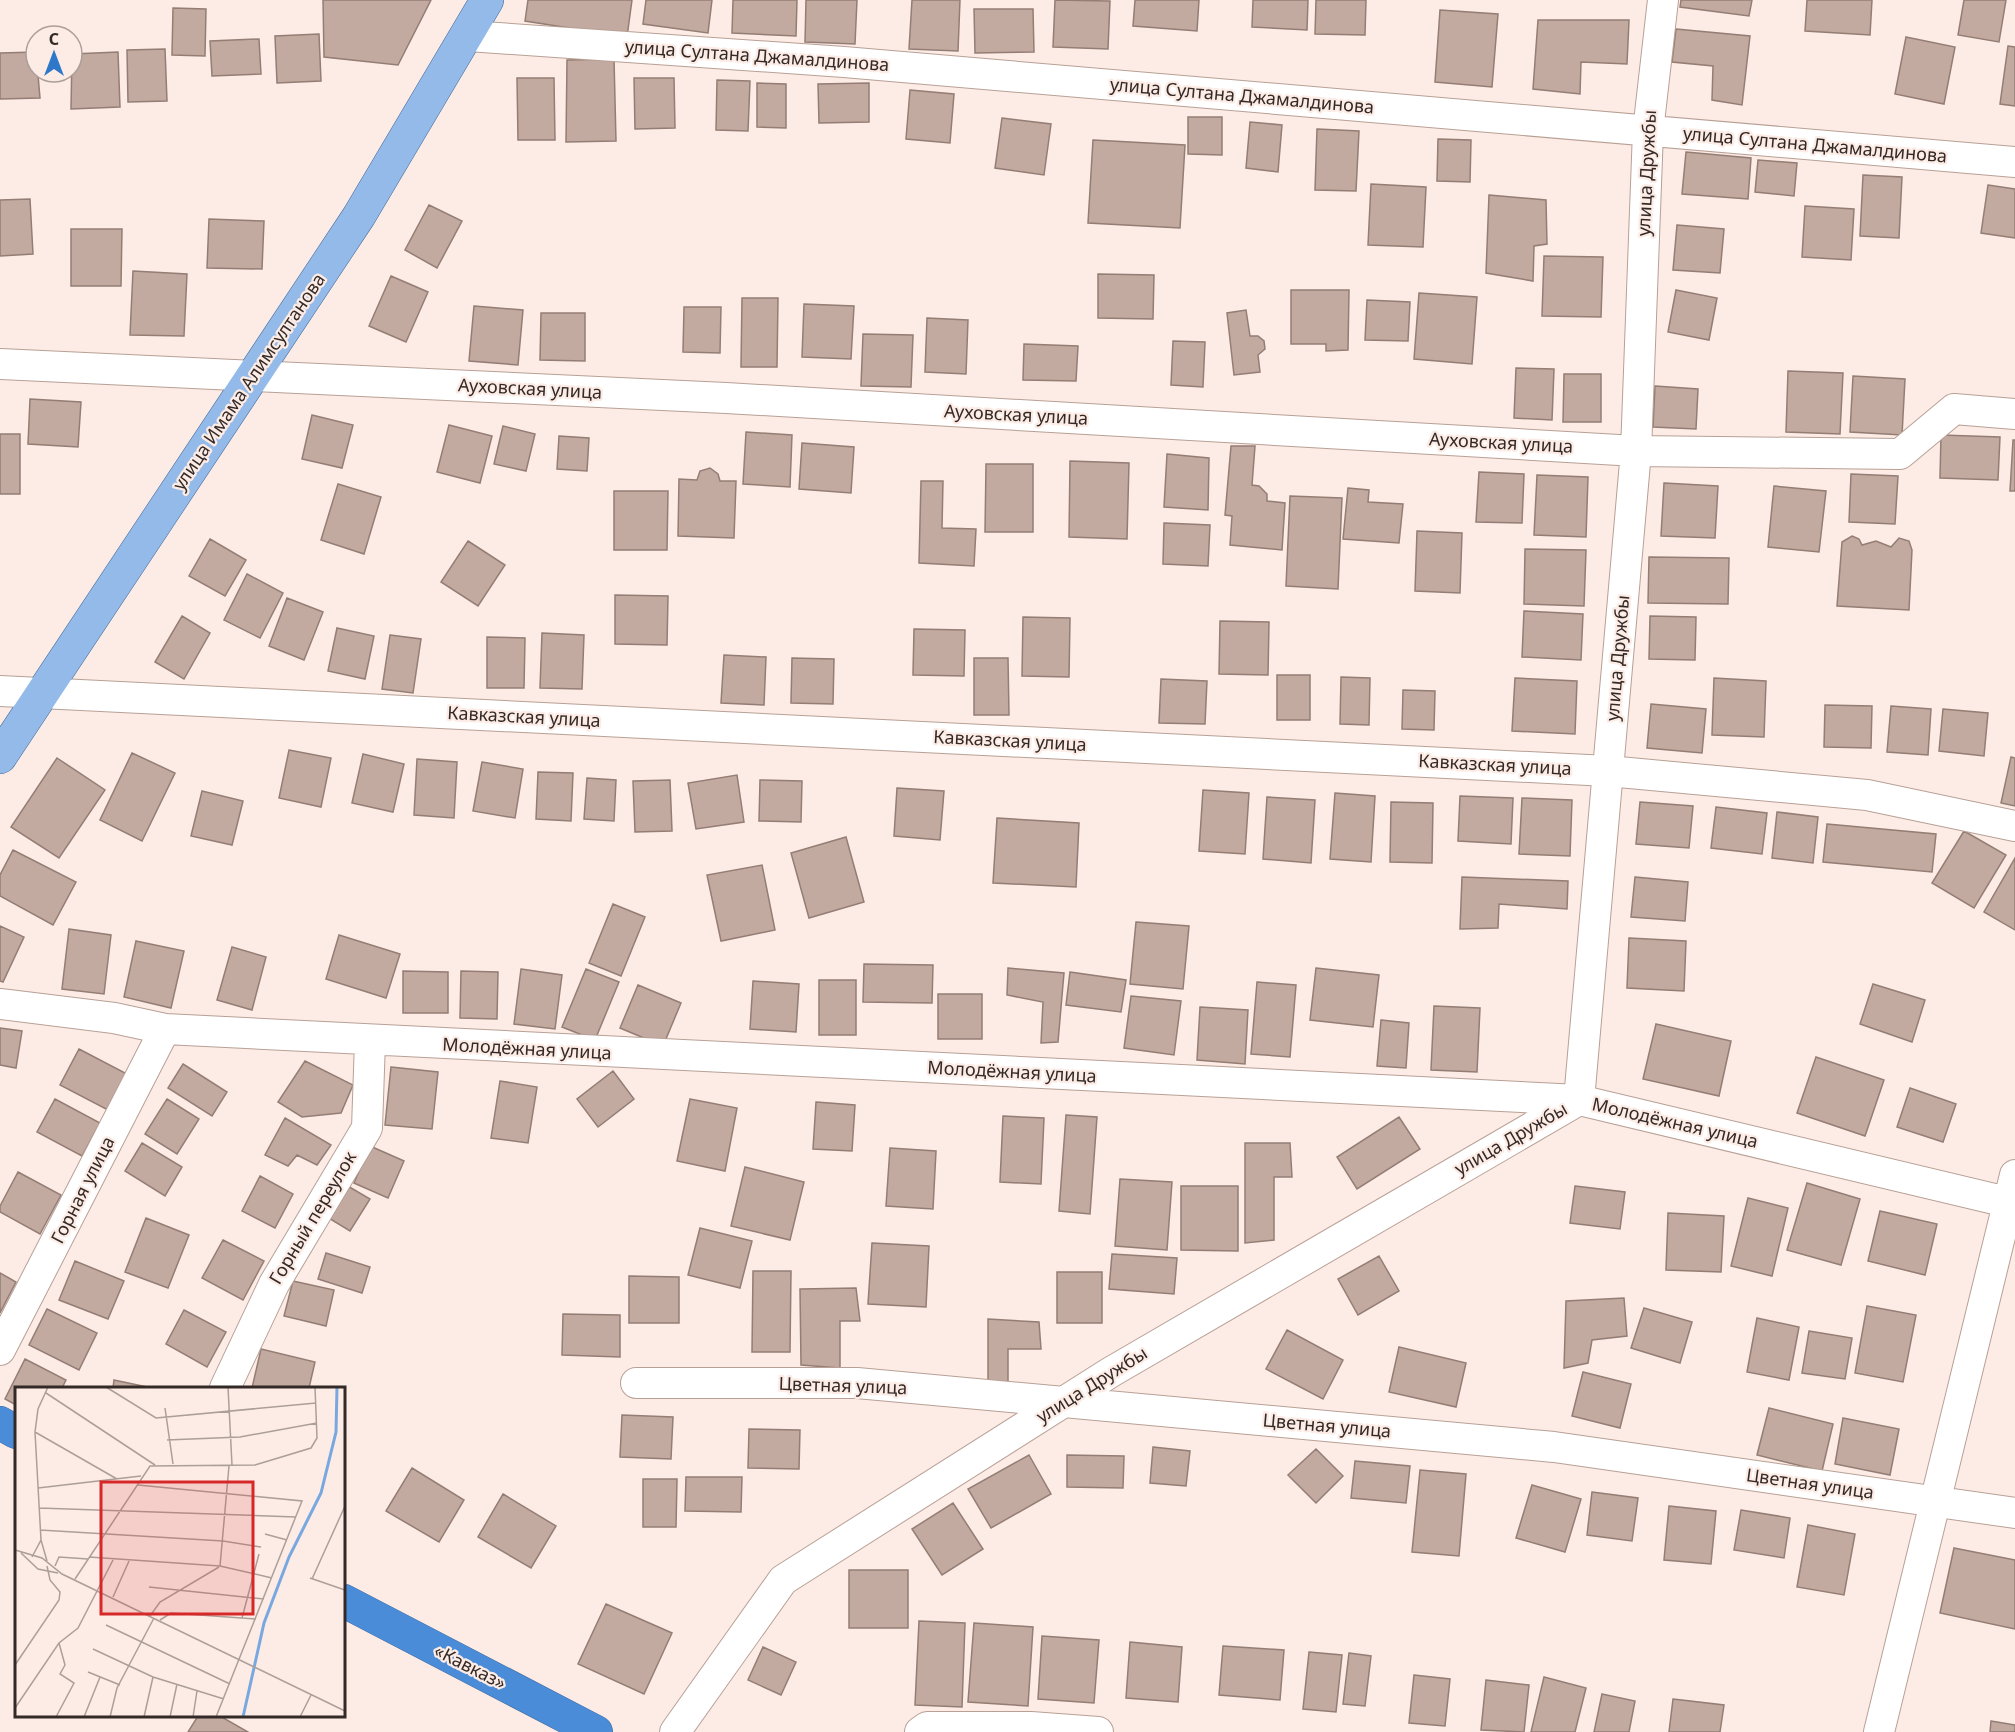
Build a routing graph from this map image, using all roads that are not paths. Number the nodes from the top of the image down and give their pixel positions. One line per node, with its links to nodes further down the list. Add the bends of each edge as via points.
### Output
1 (487, 0): 3 (main road, улица Имама Алимсултанова)
2 (1663, 0): 4 (street, улица Дружбы)
3 (468, 36): 4 (street, улица Султана Джамалдинова, via 844,62); 7 (main road, улица Имама Алимсултанова, via 359,216)
4 (1648, 131): 5 (street, улица Султана Джамалдинова); 9 (street, улица Дружбы)
5 (2015, 162)
6 (0, 364): 7 (street, Ауховская улица)
7 (253, 376): 9 (street, Ауховская улица, via 726,398); 11 (main road, улица Имама Алимсултанова)
8 (2015, 414): 9 (street, Ауховская улица, via 1954,410 1900,454)
9 (1636, 450): 13 (street, улица Дружбы)
10 (0, 691): 11 (street, Кавказская улица)
11 (42, 693): 12 (main road, улица Имама Алимсултанова); 13 (street, Кавказская улица)
12 (0, 757)
13 (1608, 771): 14 (street, Кавказская улица, via 1867,795); 18 (street, улица Дружбы)
14 (2015, 826)
15 (0, 1004): 16 (street, Молодёжная улица, via 114,1018)
16 (165, 1029): 17 (street, Молодёжная улица); 20 (street, Горная улица)
17 (370, 1041): 18 (street, Молодёжная улица); 22 (street, Горный переулок, via 367,1128 274,1284)
18 (1579, 1100): 19 (street, Молодёжная улица); 23 (street, улица Дружбы)
19 (2013, 1194): 26 (street)
20 (0, 1350)
21 (636, 1383): 23 (street, Цветная улица, via 857,1383)
22 (226, 1387)
23 (1063, 1402): 26 (street, Цветная улица, via 1554,1447); 30 (street, улица Дружбы, via 783,1580)
24 (0, 1423): 25 (highway)
25 (15, 1431)
26 (1936, 1502): 27 (street, Цветная улица); 33 (street)
27 (2015, 1514)
28 (345, 1602): 29 (highway, «Кавказ»)
29 (596, 1732)
30 (675, 1732)
31 (920, 1732): 32 (street, via 927,1727 1031,1727)
32 (1098, 1732)
33 (1879, 1732)

